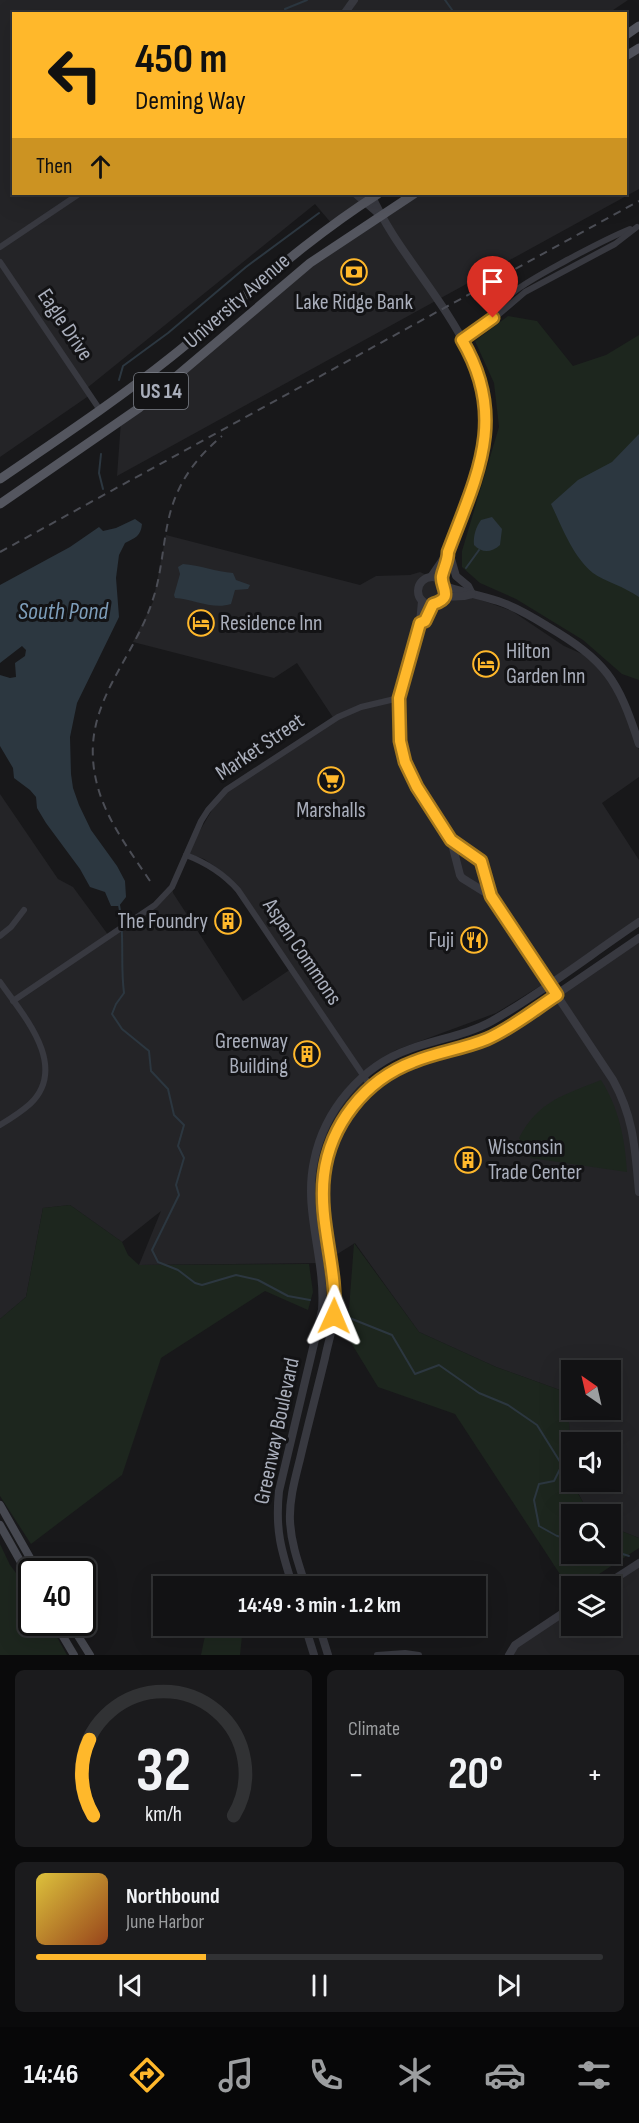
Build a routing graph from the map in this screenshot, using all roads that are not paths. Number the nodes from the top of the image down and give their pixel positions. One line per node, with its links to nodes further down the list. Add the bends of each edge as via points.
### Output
1 (78, 195): 8 (street)
2 (357, 195): 5 (street)
3 (374, 195): 5 (main road, University Avenue / US 14); 6 (street)
4 (412, 195): 6 (main road, University Avenue / US 14)
5 (364, 202): 6 (street); 11 (main road, University Avenue / US 14, via 284,261 171,357)
6 (381, 215): 10 (street); 13 (main road, University Avenue / US 14, via 310,264 139,408)
7 (638, 226): 10 (street, via 521,286)
8 (0, 247)
9 (0, 262): 11 (street, Eagle Drive)
10 (462, 340): 14 (street, via 482,383 487,424 481,460)
11 (100, 410): 12 (main road, University Avenue / US 14)
12 (0, 479)
13 (0, 504)
14 (448, 552): 15 (street); 16 (street); 17 (street, via 456,576)
15 (431, 577): 16 (street); 19 (street, via 418,587)
16 (443, 584): 17 (street); 18 (street)
17 (472, 594): 18 (street); 23 (street, via 525,612 591,656 616,685)
18 (444, 597): 20 (street)
19 (423, 601): 20 (street); 21 (street)
20 (433, 604): 21 (street)
21 (420, 623): 22 (street)
22 (399, 698): 24 (street, via 400,741 405,762); 25 (street, Market Street, via 338,717 226,790 208,810)
23 (639, 744)
24 (451, 840): 26 (street, via 481,861); 26 (street, via 460,875)
25 (186, 855): 34 (street, Market Street, via 172,887 155,905); 35 (street, Aspen Commons, via 208,864 238,890)
26 (491, 896): 32 (street)
27 (24, 910): 29 (street)
28 (639, 922): 32 (street, Greenway Boulevard)
29 (0, 936)
30 (639, 938): 33 (street, Greenway Boulevard)
31 (0, 981): 34 (street)
32 (549, 984): 33 (street); 35 (street, Greenway Boulevard, via 490,1022 398,1053)
33 (557, 995): 36 (street, Greenway Boulevard, via 503,1031 410,1063); 38 (street, via 623,1097)
34 (13, 1001): 37 (street, via 39,1042 44,1075 31,1103)
35 (363, 1076): 36 (street, Aspen Commons); 45 (street, Greenway Boulevard, via 338,1103 329,1120 316,1151 311,1179 322,1310 277,1506 279,1540)
36 (371, 1087): 46 (street, Greenway Boulevard, via 342,1122 324,1175 334,1316 290,1506 291,1536)
37 (0, 1125)
38 (637, 1158): 39 (street)
39 (639, 1192)
40 (0, 1505): 43 (main road)
41 (0, 1525): 42 (main road)
42 (19, 1558)
43 (30, 1558)
44 (639, 1563): 47 (street)
45 (290, 1576)
46 (303, 1576)
47 (619, 1576)
48 (561, 1614): 59 (street, via 515,1645)
49 (63, 1636): 53 (main road)
50 (78, 1636): 54 (main road)
51 (308, 1636): 55 (street)
52 (322, 1636): 56 (street)
53 (74, 1655)
54 (90, 1655)
55 (314, 1655)
56 (328, 1655)
57 (377, 1655): 58 (street)
58 (419, 1655)
59 (508, 1655)

